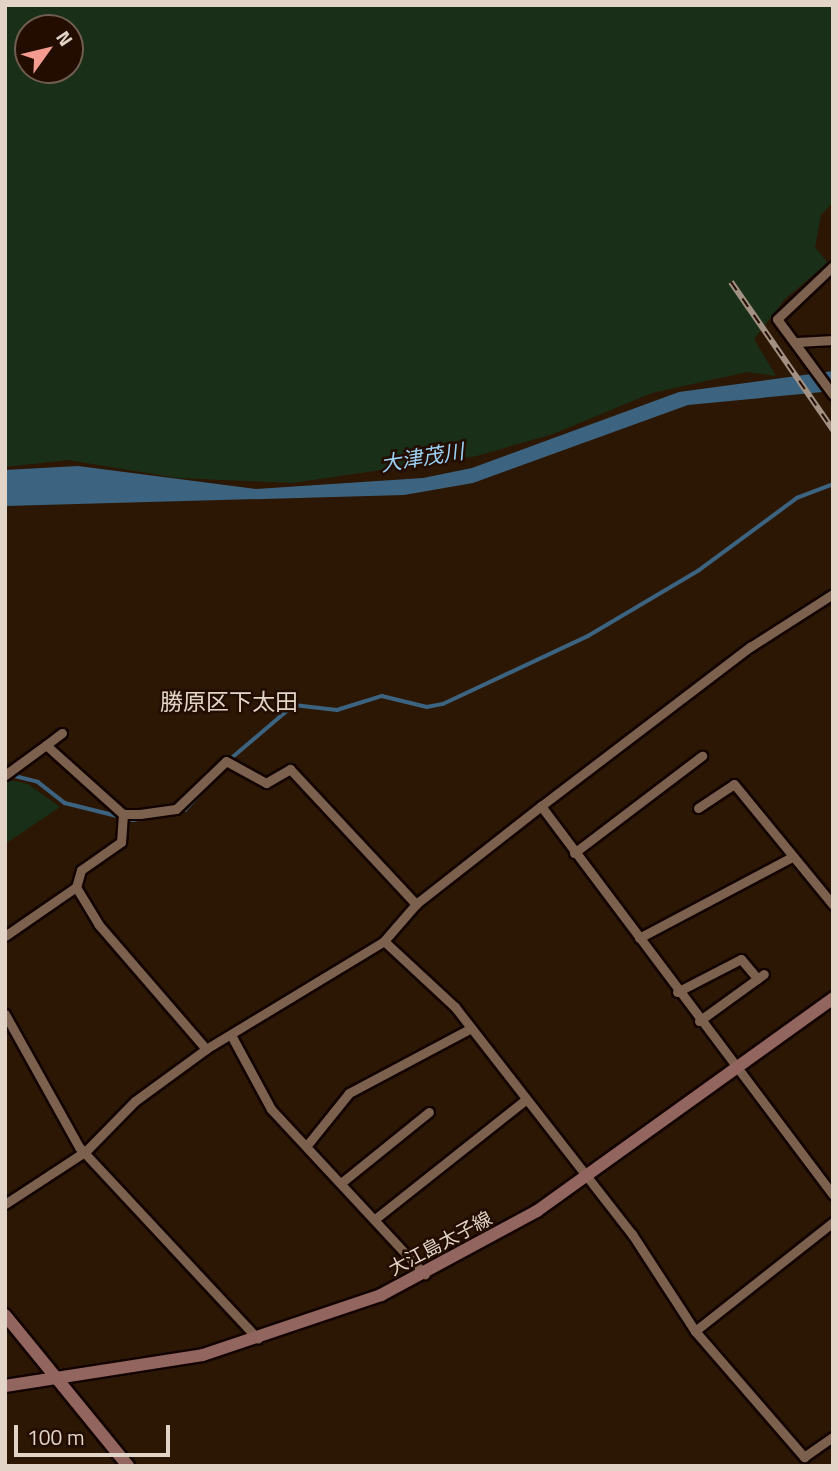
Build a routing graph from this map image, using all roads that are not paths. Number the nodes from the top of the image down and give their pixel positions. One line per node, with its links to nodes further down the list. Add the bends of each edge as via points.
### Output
1 (833, 266): 3 (street, via 777,319)
2 (833, 340): 3 (street)
3 (797, 342): 4 (street)
4 (833, 395)
5 (833, 594): 10 (street, via 750,647)
6 (62, 733): 7 (street)
7 (46, 745): 9 (street); 12 (street)
8 (702, 756): 13 (street)
9 (8, 773)
10 (541, 806): 13 (street); 16 (street)
11 (698, 808): 14 (street, via 734,784)
12 (123, 819): 15 (street, via 117,848 81,870); 16 (street, via 176,809 230,762 266,783 290,769)
13 (574, 853): 19 (street)
14 (792, 857): 17 (street); 19 (street)
15 (76, 887): 18 (street); 27 (street, via 99,925)
16 (416, 904): 20 (street)
17 (833, 905)
18 (5, 936)
19 (639, 938): 21 (street)
20 (384, 941): 25 (street); 26 (street)
21 (677, 992): 24 (street); 24 (street, via 741,959 761,976)
22 (833, 998): 28 (main road, 大江島太子線)
23 (5, 1014): 32 (street, via 56,1112)
24 (699, 1021): 28 (street)
25 (471, 1028): 29 (street); 31 (street, via 349,1093)
26 (231, 1035): 27 (street); 31 (street, via 269,1096 271,1110)
27 (206, 1049): 32 (street, via 135,1101)
28 (734, 1072): 33 (main road, 大江島太子線); 35 (street)
29 (525, 1100): 33 (street); 37 (street)
30 (429, 1112): 34 (street)
31 (308, 1144): 34 (street)
32 (86, 1151): 36 (street); 42 (street)
33 (588, 1176): 39 (main road, 大江島太子線); 41 (street)
34 (341, 1183): 37 (street)
35 (833, 1195)
36 (5, 1204)
37 (375, 1219): 39 (street)
38 (833, 1222): 41 (street)
39 (425, 1275): 42 (main road, 大江島太子線)
40 (5, 1315): 43 (main road)
41 (695, 1331): 45 (street, via 804,1457)
42 (258, 1339): 43 (main road, 大江島太子線, via 155,1366)
43 (56, 1380): 44 (main road, 大江島太子線); 46 (main road)
44 (5, 1386)
45 (833, 1437)
46 (128, 1466)

